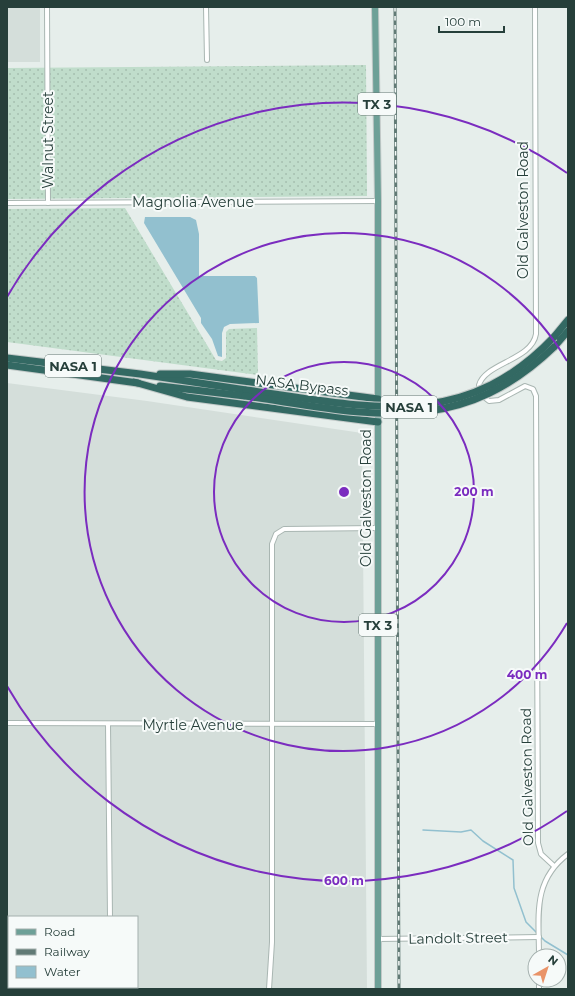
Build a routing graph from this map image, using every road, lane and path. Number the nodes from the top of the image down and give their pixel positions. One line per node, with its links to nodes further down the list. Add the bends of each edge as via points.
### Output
1 (47, 7): 8 (street, Walnut Street)
2 (206, 7): 5 (street)
3 (375, 7): 6 (main road, Old Galveston Road / TX 3)
4 (535, 7): 26 (street, Old Galveston Road, via 536,334 530,346 484,376 480,385 484,398 489,401 499,400 525,386 533,390 536,396 538,844 541,854)
5 (207, 60)
6 (378, 201): 8 (street, Magnolia Avenue); 17 (main road, Old Galveston Road / TX 3)
7 (7, 203): 8 (street, Magnolia Avenue)
8 (48, 203)
9 (568, 320): 16 (highway, NASA Bypass / NASA 1, bridge, via 528,361 501,379 458,398 428,405 371,406)
10 (568, 331): 16 (highway, NASA Bypass / NASA 1, bridge, via 554,347 523,373 493,391 459,405 424,412 375,414)
11 (7, 358): 13 (highway, NASA Bypass / NASA 1)
12 (7, 365): 14 (highway, NASA Bypass / NASA 1)
13 (140, 374): 15 (highway, via 190,374); 16 (highway, NASA Bypass / NASA 1)
14 (134, 382): 16 (highway, NASA Bypass / NASA 1); 18 (highway, via 187,397)
15 (304, 389): 17 (highway); 18 (highway, via 310,402)
16 (246, 393)
17 (378, 400): 19 (main road, Old Galveston Road / TX 3)
18 (304, 413): 19 (highway)
19 (378, 422): 20 (main road, Old Galveston Road / TX 3)
20 (378, 528): 23 (main road, Old Galveston Road / TX 3); 24 (street, via 284,529 276,534 272,544)
21 (7, 724): 22 (street, Myrtle Avenue)
22 (108, 724): 24 (street, Myrtle Avenue); 27 (street)
23 (378, 724): 24 (street, Myrtle Avenue); 29 (main road, Old Galveston Road / TX 3)
24 (272, 725): 31 (street, via 272,942)
25 (568, 854): 26 (street)
26 (554, 866): 28 (street, via 543,882 540,895)
27 (110, 916)
28 (539, 937): 29 (street, Landolt Street); 30 (street)
29 (378, 939): 32 (main road, Old Galveston Road / TX 3)
30 (539, 948)
31 (269, 989)
32 (378, 989)

